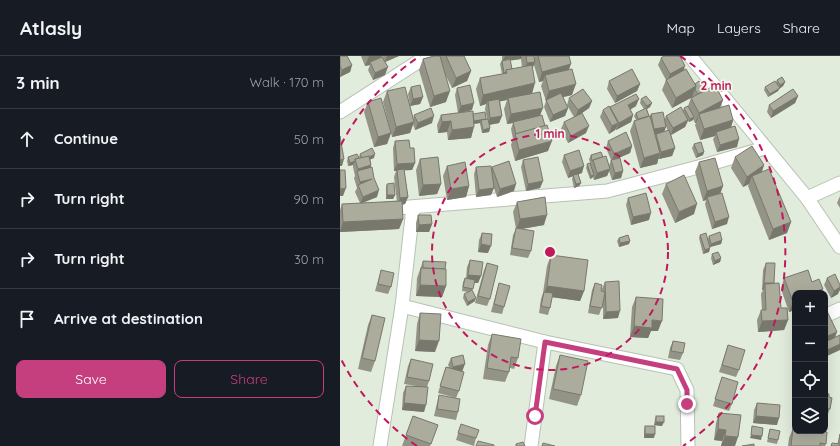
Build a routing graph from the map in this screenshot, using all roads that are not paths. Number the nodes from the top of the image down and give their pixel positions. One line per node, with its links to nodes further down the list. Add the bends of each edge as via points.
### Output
1 (427, 56): 3 (street)
2 (695, 57): 4 (street)
3 (340, 112)
4 (764, 148): 6 (street); 7 (street, via 607,191)
5 (840, 183): 6 (street)
6 (807, 198): 9 (street)
7 (413, 208): 8 (street); 10 (street)
8 (369, 210)
9 (840, 247)
10 (402, 306): 13 (street); 14 (street)
11 (840, 309): 12 (street)
12 (828, 315)
13 (545, 342): 15 (street); 16 (street, via 677,369 687,390)
14 (380, 446)
15 (531, 446)
16 (688, 446)

